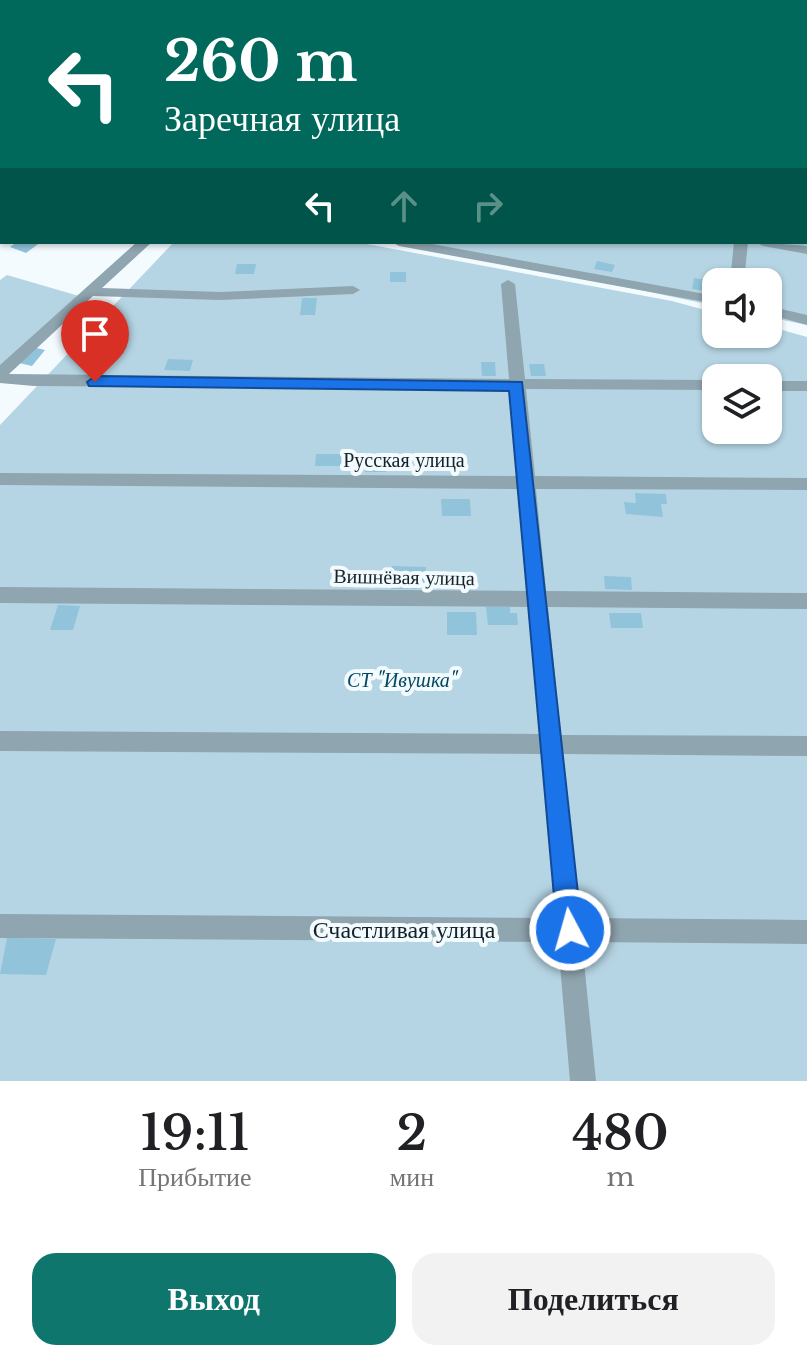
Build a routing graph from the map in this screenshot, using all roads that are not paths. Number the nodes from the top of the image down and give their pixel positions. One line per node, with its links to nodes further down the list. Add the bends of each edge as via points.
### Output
1 (143, 244): 9 (street)
2 (411, 244): 10 (street)
3 (741, 244): 6 (street)
4 (774, 244): 5 (street)
5 (807, 250)
6 (738, 268)
7 (508, 284): 14 (street)
8 (353, 290): 9 (street, via 220,296)
9 (88, 292): 13 (street)
10 (702, 297)
11 (782, 314): 12 (street)
12 (807, 320)
13 (0, 376): 14 (street)
14 (517, 385): 15 (street); 19 (street)
15 (702, 385)
16 (782, 386): 17 (street)
17 (807, 386)
18 (0, 479): 19 (street, Русская улица)
19 (526, 483): 20 (street, Русская улица); 22 (street)
20 (807, 484)
21 (0, 595): 22 (street, Вишнёвая улица)
22 (536, 601): 23 (street, Вишнёвая улица); 25 (street)
23 (807, 601)
24 (0, 741): 25 (street)
25 (550, 746): 26 (street); 28 (street)
26 (807, 746)
27 (0, 926): 28 (street, Счастливая улица)
28 (570, 930): 29 (street, Счастливая улица); 30 (street)
29 (807, 932)
30 (583, 1081)

